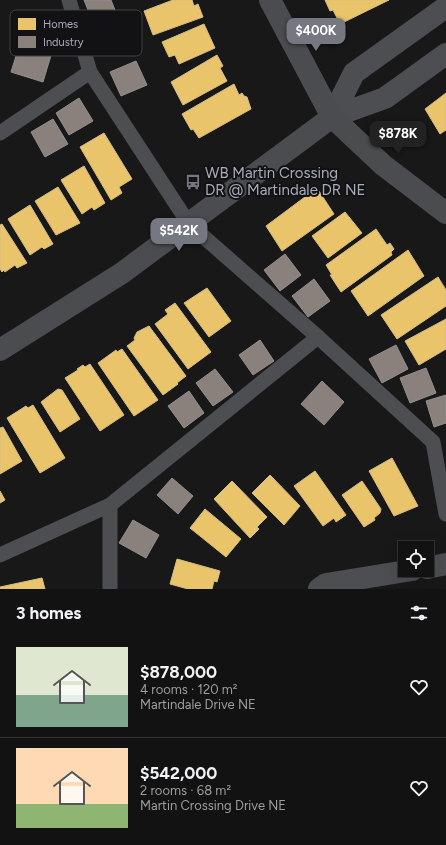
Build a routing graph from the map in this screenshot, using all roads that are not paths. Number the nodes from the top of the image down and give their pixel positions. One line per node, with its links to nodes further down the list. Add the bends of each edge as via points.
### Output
1 (69, 0): 4 (lane)
2 (270, 0): 8 (street)
3 (446, 7): 8 (street, via 354,73)
4 (72, 10)
5 (446, 54): 8 (street, via 385,98)
6 (85, 56): 7 (lane)
7 (90, 72): 9 (lane); 11 (lane)
8 (332, 117): 10 (street, via 384,165); 11 (street)
9 (0, 133)
10 (446, 213)
11 (189, 224): 12 (lane); 13 (street, via 122,273)
12 (318, 337): 14 (lane); 15 (lane, via 433,442)
13 (0, 350)
14 (110, 505): 16 (lane); 20 (lane)
15 (446, 514)
16 (0, 555)
17 (446, 564): 18 (street)
18 (434, 567)
19 (398, 572): 21 (street, via 326,584)
20 (110, 589)
21 (319, 589)

